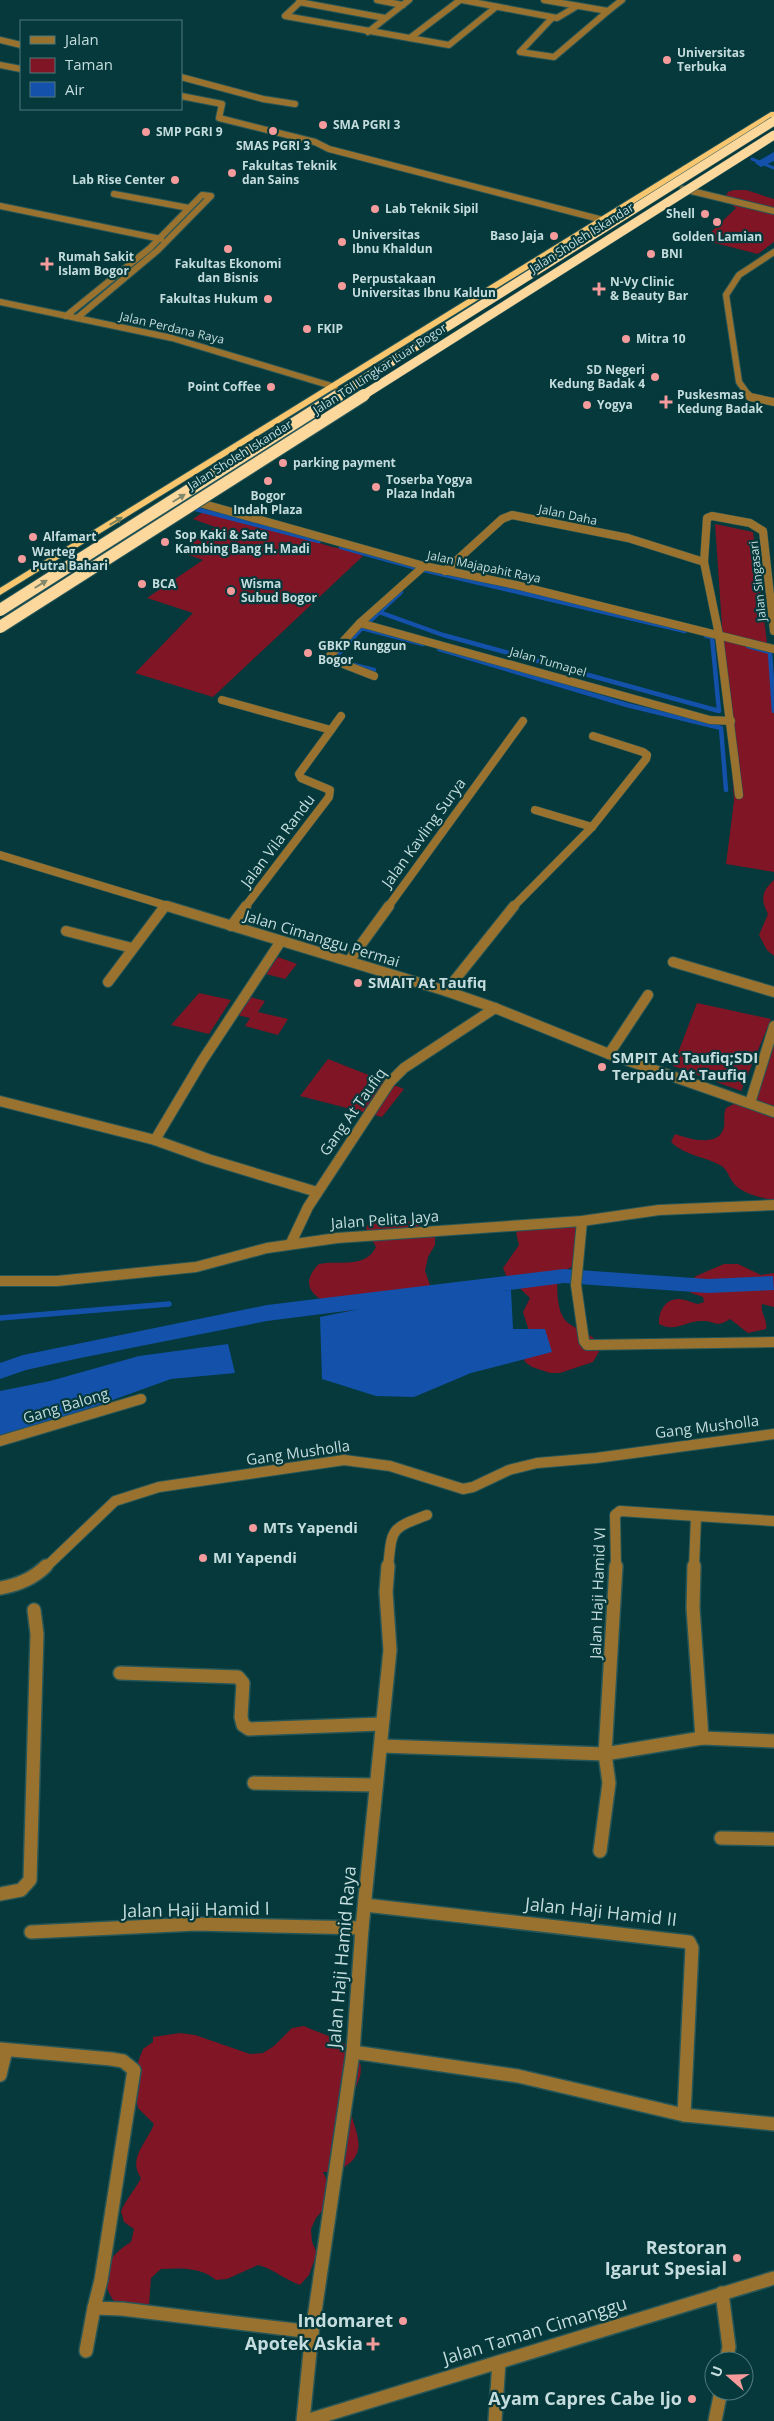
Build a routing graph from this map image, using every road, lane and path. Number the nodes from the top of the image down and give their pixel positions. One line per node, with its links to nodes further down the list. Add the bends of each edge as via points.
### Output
1 (377, 0): 7 (street)
2 (410, 0): 7 (street)
3 (461, 0): 9 (street); 14 (street)
4 (544, 0): 8 (street)
5 (622, 0): 10 (street)
6 (300, 1): 11 (street); 13 (street, via 285,16)
7 (403, 5): 11 (street)
8 (577, 6): 10 (street); 12 (street, via 561,18)
9 (496, 7): 12 (street); 14 (street, via 451,45)
10 (608, 11): 12 (street, via 554,57 520,52)
11 (385, 18): 13 (street)
12 (552, 18)
13 (368, 32): 14 (street)
14 (410, 38)
15 (0, 41): 16 (street)
16 (20, 45)
17 (0, 65): 18 (street)
18 (20, 69)
19 (182, 77): 21 (street, via 263,99)
20 (182, 96): 30 (street, via 222,104 219,118 315,142 329,150)
21 (295, 104)
22 (774, 114): 30 (highway, Jalan Sholeh Iskandar)
23 (774, 121): 47 (highway, Jalan Tol Lingkar Luar Bogor, one-way to 23, bridge)
24 (774, 134): 25 (highway, Jalan Sholeh Iskandar); 49 (highway, Jalan Tol Lingkar Luar Bogor, bridge, via 628,230)
25 (683, 189): 29 (street); 36 (highway, Jalan Sholeh Iskandar)
26 (114, 194): 28 (street)
27 (0, 206): 32 (street)
28 (189, 208): 31 (street); 31 (street, via 202,195 210,196)
29 (774, 211)
30 (603, 220): 35 (highway, Jalan Sholeh Iskandar)
31 (172, 231): 32 (street); 39 (street, via 158,250)
32 (161, 239): 38 (street)
33 (774, 252): 34 (street)
34 (770, 256): 41 (street, via 737,275 729,283 726,295 739,382 750,397)
35 (537, 261): 36 (highway); 40 (highway, Jalan Sholeh Iskandar)
36 (557, 268): 42 (highway, Jalan Sholeh Iskandar)
37 (0, 302): 38 (street, Jalan Perdana Raya)
38 (66, 316): 39 (street, Jalan Perdana Raya)
39 (77, 318): 40 (street, Jalan Perdana Raya, via 191,343)
40 (335, 387): 46 (highway, Jalan Sholeh Iskandar, one-way to 40)
41 (774, 402)
42 (192, 501): 44 (street, Jalan Majapahit Raya); 49 (highway, Jalan Sholeh Iskandar)
43 (704, 562): 45 (street, Jalan Daha, via 628,538 512,515 502,519); 50 (street, Jalan Singasari, via 706,520 709,517 750,523 762,530); 51 (street)
44 (422, 569): 45 (street, Jalan Majapahit Raya); 48 (street)
45 (445, 571): 51 (street, Jalan Majapahit Raya, via 516,585)
46 (0, 592)
47 (0, 610)
48 (363, 624): 53 (street, via 328,658); 56 (street, Jalan Tumapel, via 710,720)
49 (0, 625)
50 (774, 631)
51 (719, 635): 52 (street, Jalan Majapahit Raya); 56 (street)
52 (774, 649)
53 (374, 676)
54 (222, 700): 58 (street)
55 (341, 716): 58 (street)
56 (731, 721): 60 (street)
57 (523, 722): 69 (street, Jalan Kavling Surya)
58 (331, 730): 65 (street, Jalan Vila Randu, via 299,774 301,778 330,790 329,797)
59 (592, 736): 62 (street, via 647,755)
60 (739, 795)
61 (535, 810): 62 (street)
62 (592, 827): 73 (street, via 506,914)
63 (0, 855): 64 (street, Jalan Cimanggu Permai)
64 (165, 906): 65 (street, Jalan Cimanggu Permai); 68 (street)
65 (231, 926): 67 (street, Jalan Cimanggu Permai)
66 (66, 931): 68 (street)
67 (282, 941): 69 (street, Jalan Cimanggu Permai); 82 (street, via 202,1061)
68 (132, 948): 71 (street)
69 (349, 961): 73 (street, Jalan Cimanggu Permai)
70 (673, 962): 75 (street)
71 (108, 982)
72 (774, 987): 75 (street)
73 (446, 991): 76 (street, Jalan Cimanggu Permai)
74 (648, 994): 78 (street)
75 (774, 994)
76 (494, 1008): 78 (street, Jalan Cimanggu Permai); 83 (street, Gang At Taufiq, via 397,1075)
77 (774, 1026): 80 (street)
78 (608, 1054): 80 (street, Jalan Cimanggu Permai)
79 (0, 1101): 82 (street)
80 (750, 1103): 81 (street, Jalan Cimanggu Permai)
81 (774, 1112)
82 (155, 1140): 83 (street)
83 (317, 1192): 86 (street, Gang At Taufiq)
84 (774, 1205): 85 (street, Jalan Pelita Jaya, via 659,1210)
85 (582, 1222): 86 (street, Jalan Pelita Jaya); 88 (street, via 576,1285 587,1345)
86 (291, 1243): 87 (street, Jalan Pelita Jaya, via 196,1267 56,1281)
87 (0, 1281)
88 (774, 1342)
89 (141, 1399): 91 (street, Gang Balong)
90 (774, 1434): 95 (street, Gang Musholla, via 537,1464 509,1470 463,1489 360,1460 159,1487 115,1501 38,1575)
91 (0, 1441)
92 (427, 1515): 98 (street, Jalan Haji Hamid Raya, via 398,1526 392,1541 386,1592 390,1650)
93 (696, 1516): 94 (street); 99 (street, via 693,1608); 102 (street, Jalan Haji Hamid VI, via 620,1511 615,1515 617,1557)
94 (774, 1521)
95 (0, 1588)
96 (34, 1610): 108 (street, via 30,1880 20,1891)
97 (120, 1673): 98 (street, via 238,1677 243,1683 240,1717 249,1729)
98 (381, 1724): 101 (street, Jalan Haji Hamid Raya)
99 (702, 1738): 100 (street); 102 (street)
100 (774, 1741)
101 (381, 1746): 102 (street); 104 (street, Jalan Haji Hamid Raya)
102 (605, 1754): 107 (street, via 608,1783)
103 (254, 1783): 104 (street)
104 (376, 1785): 109 (street, Jalan Haji Hamid Raya)
105 (721, 1838): 106 (street)
106 (774, 1839)
107 (600, 1850)
108 (0, 1894)
109 (365, 1905): 110 (street, Jalan Haji Hamid Raya); 115 (street, Jalan Haji Hamid II, via 689,1942 692,1948)
110 (362, 1928): 111 (street, Jalan Haji Hamid I, via 196,1924); 113 (street, Jalan Haji Hamid Raya)
111 (31, 1932)
112 (3, 2049): 114 (street); 119 (street, via 111,2059 131,2065 134,2070)
113 (353, 2052): 115 (street, via 518,2076); 120 (street, Jalan Haji Hamid Raya)
114 (0, 2076)
115 (684, 2115): 116 (street)
116 (774, 2124)
117 (774, 2278): 118 (street, Jalan Taman Cimanggu)
118 (722, 2293): 122 (street); 123 (street, Jalan Taman Cimanggu)
119 (94, 2308): 120 (street); 121 (street)
120 (312, 2332): 125 (street, Jalan Haji Hamid Raya)
121 (86, 2351)
122 (728, 2351)
123 (499, 2362): 125 (street, Jalan Taman Cimanggu); 126 (street)
124 (719, 2401): 127 (street)
125 (304, 2421)
126 (495, 2421)
127 (715, 2421)

